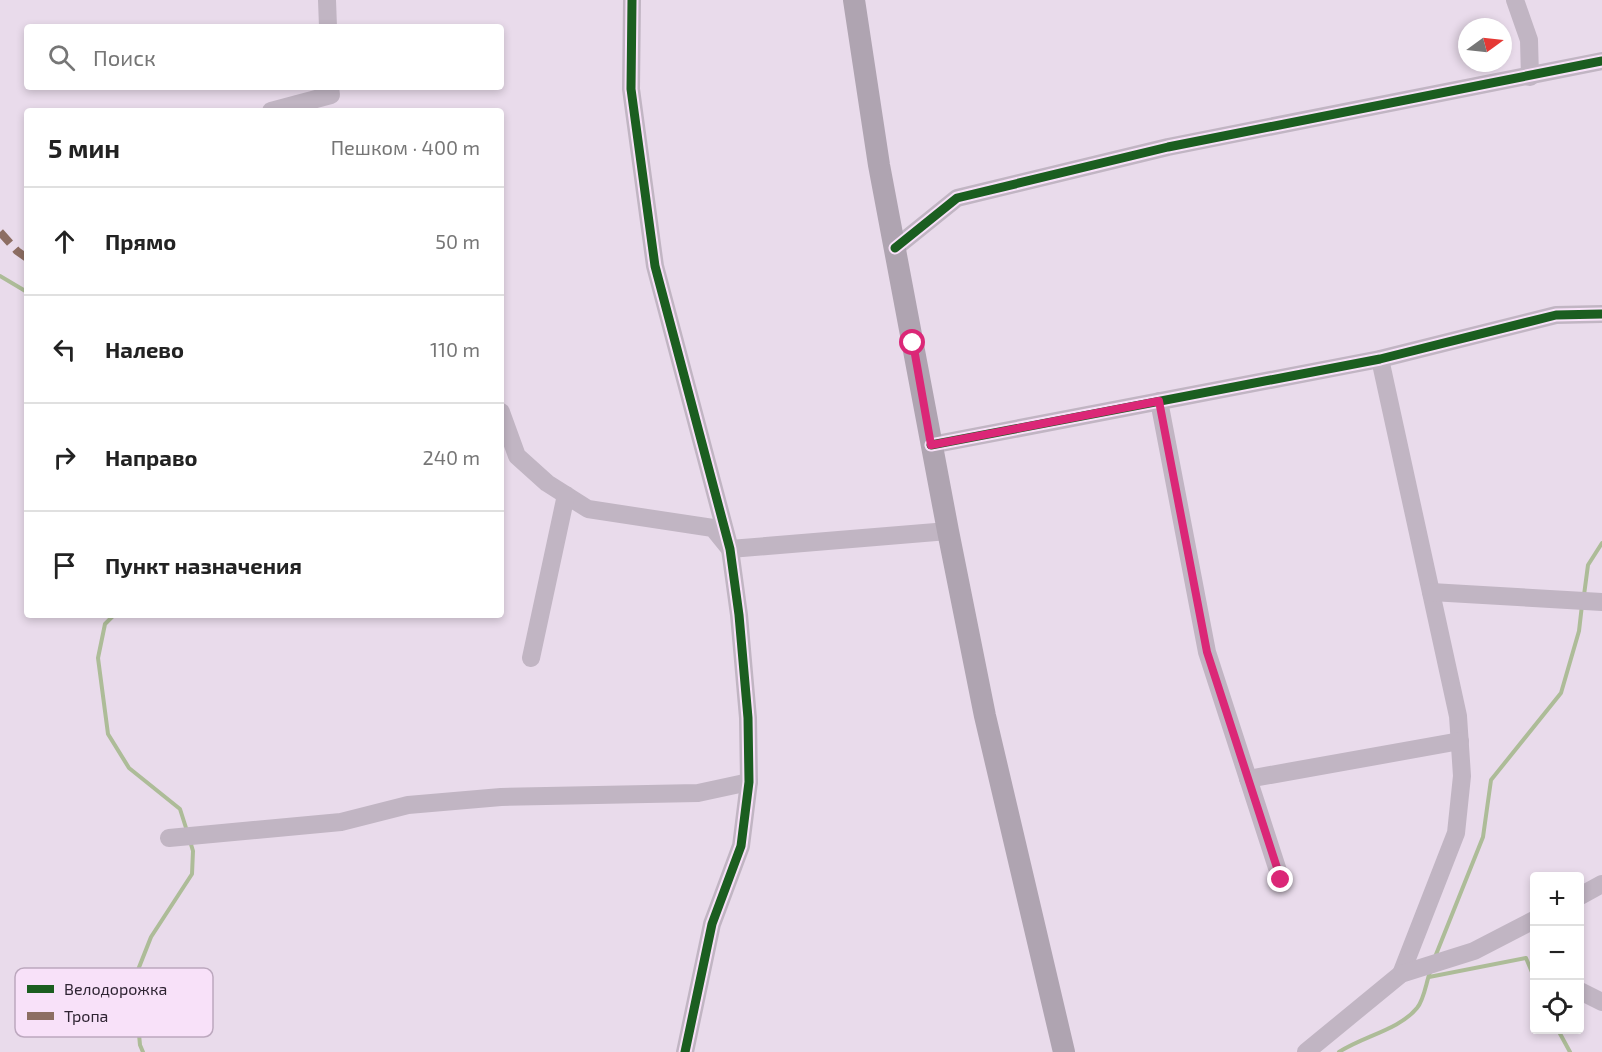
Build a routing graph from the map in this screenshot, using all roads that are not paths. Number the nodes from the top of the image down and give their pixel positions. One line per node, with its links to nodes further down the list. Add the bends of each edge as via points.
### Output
1 (327, 0): 5 (street)
2 (633, 0): 18 (street, via 631,89 655,266)
3 (854, 0): 10 (main road)
4 (1515, 0): 7 (street, via 1529,40)
5 (328, 24)
6 (1602, 61): 7 (street)
7 (1530, 77): 10 (street, via 1167,147 957,198)
8 (330, 90): 9 (street, via 331,95)
9 (282, 108)
10 (895, 248): 15 (main road)
11 (1602, 314): 12 (street, via 1556,315)
12 (1380, 359): 13 (street); 19 (street)
13 (1159, 401): 15 (street); 23 (street, via 1207,652)
14 (504, 420): 16 (street, via 517,456)
15 (931, 445): 17 (main road)
16 (566, 495): 18 (street, via 588,509 713,528); 21 (street)
17 (948, 531): 18 (street); 34 (main road, via 985,716)
18 (730, 549): 24 (street, via 748,718)
19 (1431, 592): 20 (street); 22 (street)
20 (1602, 602)
21 (531, 657)
22 (1460, 741): 23 (street); 30 (street, via 1462,776 1456,833)
23 (1248, 779): 26 (street)
24 (749, 782): 25 (street, via 698,793 501,797 408,805 341,822); 33 (street, via 741,846 712,924)
25 (170, 838)
26 (1281, 880)
27 (1602, 884): 28 (street)
28 (1584, 894)
29 (1530, 923): 30 (street, via 1474,951)
30 (1401, 974): 35 (street)
31 (1584, 993): 32 (street)
32 (1602, 1002)
33 (685, 1052)
34 (1064, 1052)
35 (1306, 1052)

